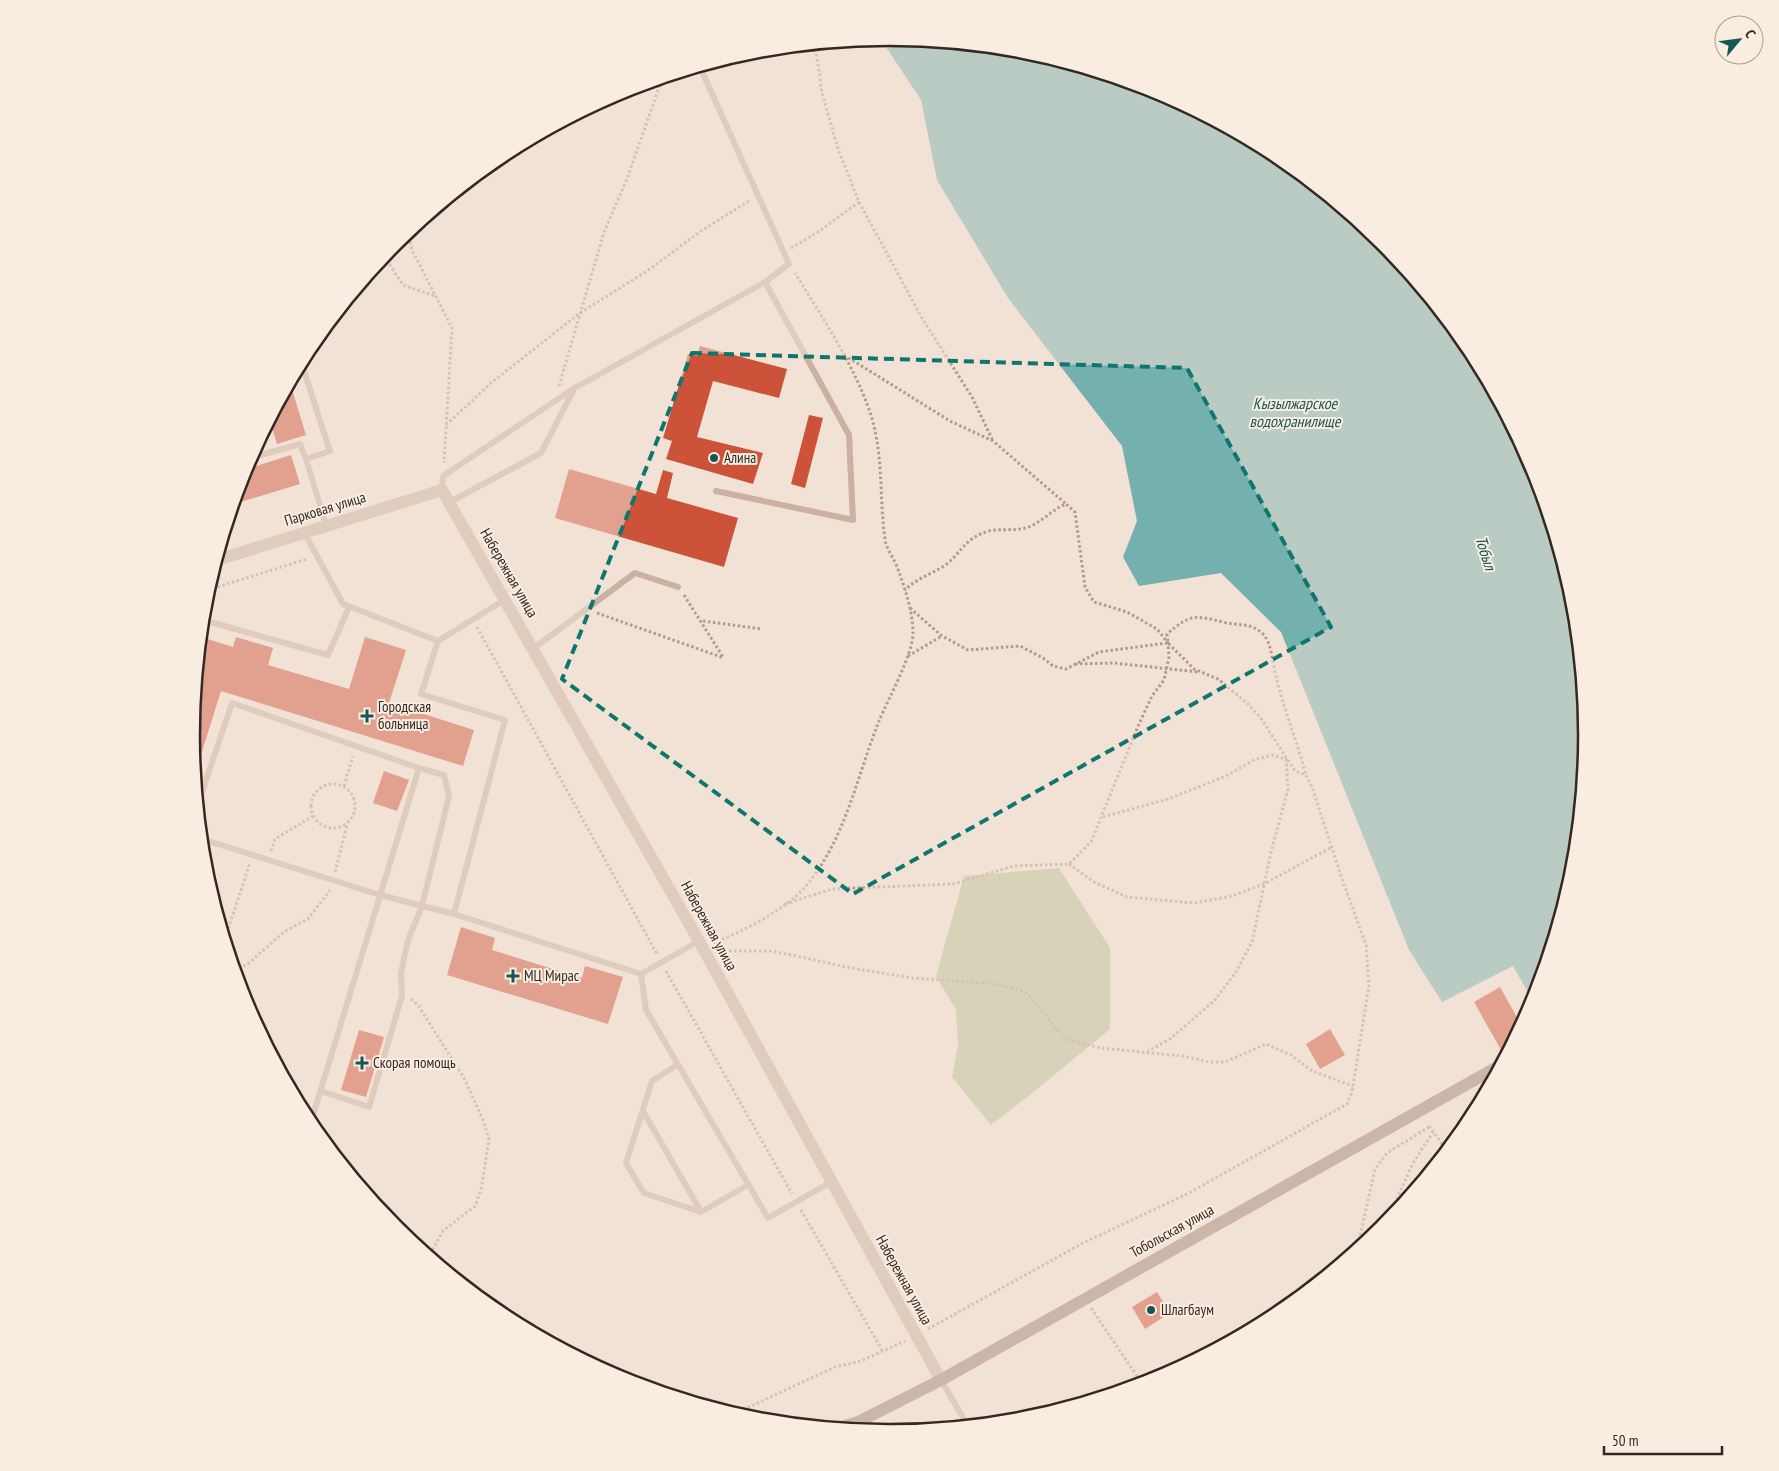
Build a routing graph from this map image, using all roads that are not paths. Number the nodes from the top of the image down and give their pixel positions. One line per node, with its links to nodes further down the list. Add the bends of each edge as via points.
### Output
1 (703, 73): 2 (lane, via 789,264)
2 (765, 282): 4 (lane); 8 (lane, via 849,435 853,520)
3 (304, 372): 6 (lane, via 330,451)
4 (574, 389): 7 (lane, via 443,476); 9 (lane, via 541,453)
5 (260, 455): 6 (lane, via 300,444)
6 (306, 459): 10 (lane)
7 (442, 490): 9 (street, Набережная улица); 10 (street, Парковая улица)
8 (716, 490)
9 (450, 502): 14 (street, Набережная улица)
10 (326, 526): 11 (street, Парковая улица)
11 (304, 532): 12 (street, Парковая улица); 15 (lane, via 343,604)
12 (224, 558)
13 (678, 587): 18 (lane, via 635,573)
14 (506, 599): 17 (lane); 18 (street, Набережная улица)
15 (349, 607): 16 (lane, via 328,655); 17 (lane)
16 (210, 622)
17 (438, 641): 24 (lane, via 421,694 505,720)
18 (534, 648): 25 (street, Набережная улица)
19 (419, 768): 20 (lane, via 232,704); 22 (lane); 23 (lane, via 444,775 448,796)
20 (203, 790)
21 (209, 841): 22 (lane)
22 (380, 895): 23 (lane); 29 (lane)
23 (422, 906): 24 (lane); 29 (lane, via 408,940 401,973 402,992 369,1107)
24 (454, 914): 26 (lane)
25 (704, 943): 26 (lane); 32 (street, Набережная улица)
26 (642, 974): 27 (lane, via 646,1010)
27 (677, 1065): 30 (lane, via 652,1081); 33 (lane)
28 (1491, 1071): 35 (street, Тобольская улица)
29 (321, 1091): 31 (lane)
30 (643, 1111): 34 (lane); 34 (lane, via 626,1163 644,1194)
31 (314, 1114)
32 (832, 1182): 33 (lane, via 768,1218); 35 (street, Набережная улица)
33 (748, 1185): 34 (lane)
34 (701, 1212)
35 (941, 1380): 36 (lane); 37 (street, Тобольская улица)
36 (965, 1420)
37 (857, 1424)

